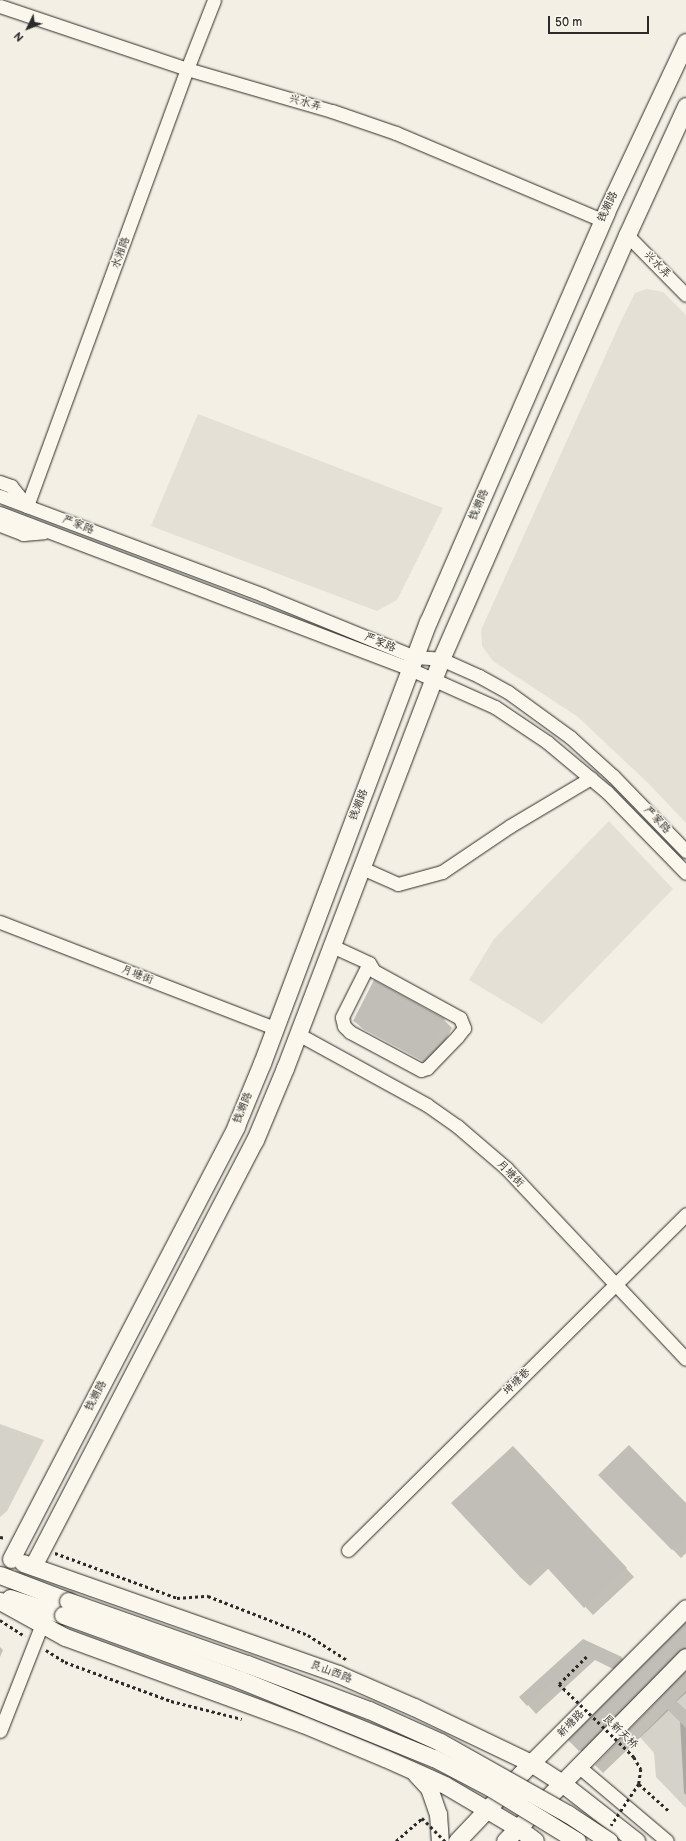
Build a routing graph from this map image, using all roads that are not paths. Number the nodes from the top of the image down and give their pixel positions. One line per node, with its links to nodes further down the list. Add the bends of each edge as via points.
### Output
1 (214, 0): 4 (street, 水湘路)
2 (0, 6): 4 (street, 兴水弄)
3 (686, 42): 6 (main road, 钱潮路)
4 (187, 69): 6 (street, 兴水弄, via 332,111 396,133); 11 (street, 水湘路)
5 (686, 106): 7 (main road, 钱潮路)
6 (602, 220): 16 (main road, 钱潮路)
7 (627, 235): 8 (street, 兴水弄); 15 (main road, 钱潮路)
8 (686, 295)
9 (0, 482): 11 (street, via 11,486)
10 (0, 496): 11 (street, 严家路)
11 (27, 506): 16 (street, 严家路, via 263,595)
12 (0, 513): 14 (street, 严家路)
13 (0, 525): 14 (street, 严家路, via 23,534)
14 (48, 531): 16 (street, 严家路)
15 (441, 659): 16 (street, 严家路); 17 (main road, 钱潮路); 19 (street, 严家路, via 508,692 570,737 613,776)
16 (412, 663): 17 (street, 严家路); 25 (main road, 钱潮路)
17 (433, 680): 18 (street, 严家路, via 512,717); 20 (main road, 钱潮路)
18 (591, 778): 20 (street, via 510,826 442,872 398,884); 21 (street, 严家路, via 640,824)
19 (686, 851)
20 (362, 868): 23 (main road, 钱潮路)
21 (686, 873)
22 (0, 922): 25 (street, 月塘街)
23 (332, 946): 24 (street); 26 (main road, 钱潮路)
24 (369, 963): 24 (street, via 342,1017 344,1026 350,1032 421,1070 427,1068 464,1028 460,1018 374,971)
25 (275, 1028): 31 (main road, 钱潮路, via 227,1145)
26 (298, 1034): 28 (street, 月塘街, via 427,1105 457,1126 506,1168); 32 (main road, 钱潮路, via 255,1140)
27 (686, 1214): 28 (street, 坤塘巷)
28 (615, 1284): 29 (street, 月塘街); 30 (street, 坤塘巷)
29 (686, 1359)
30 (348, 1550)
31 (6, 1557): 32 (main road, 艮山西路)
32 (33, 1566): 41 (main road, 艮山西路, via 338,1674 414,1706)
33 (0, 1576): 36 (main road, 艮山西路)
34 (0, 1595): 36 (main road, 艮山西路)
35 (0, 1601): 38 (main road)
36 (65, 1608): 47 (main road, 艮山西路, bridge, via 247,1664 369,1710 440,1742); 52 (main road, 艮山西路, bridge, via 434,1758 491,1788)
37 (686, 1608): 41 (main road, 新塘路)
38 (42, 1624): 40 (street); 43 (main road, via 65,1637 303,1724)
39 (686, 1657): 42 (main road)
40 (0, 1731)
41 (532, 1763): 44 (main road, 艮山西路); 45 (main road, 新塘路)
42 (578, 1766): 44 (main road); 54 (street)
43 (411, 1770): 45 (main road, via 445,1785); 48 (main road, via 429,1788 438,1814)
44 (562, 1784): 46 (main road); 53 (main road, 艮山西路)
45 (488, 1810): 46 (main road); 49 (main road, 新塘路)
46 (518, 1828): 50 (main road); 51 (main road)
47 (609, 1835)
48 (440, 1841)
49 (457, 1841)
50 (505, 1841)
51 (535, 1841)
52 (577, 1841)
53 (636, 1841)
54 (667, 1841)

